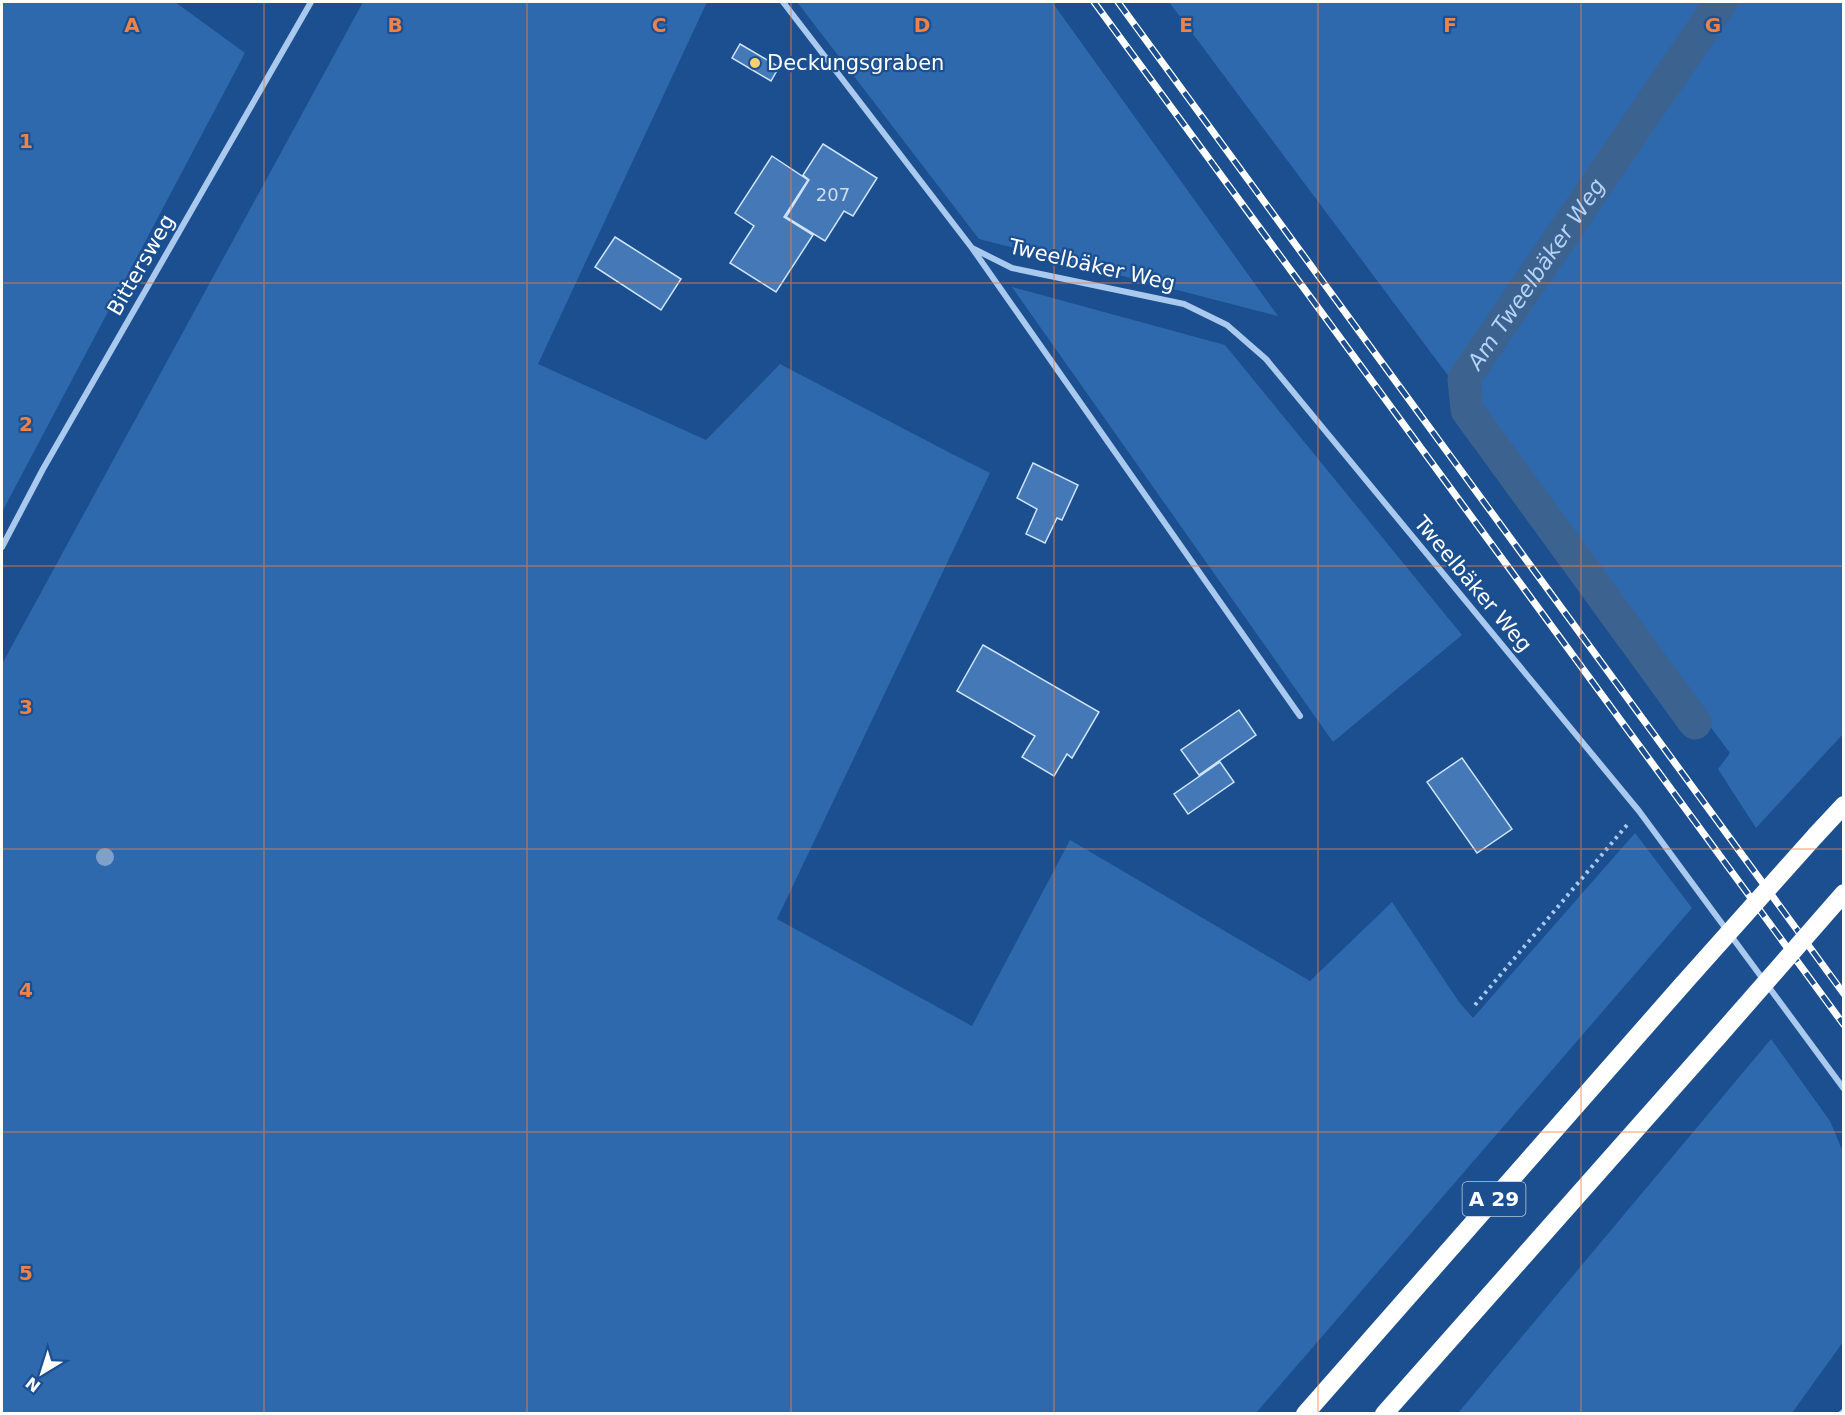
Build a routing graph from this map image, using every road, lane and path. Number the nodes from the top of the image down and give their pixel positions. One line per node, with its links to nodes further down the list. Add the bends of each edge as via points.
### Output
1 (311, 2): 4 (street, Bittersweg)
2 (783, 2): 3 (street, Tweelbäker Weg)
3 (972, 248): 5 (street, Tweelbäker Weg); 7 (street, Tweelbäker Weg, via 1012,268 1184,304 1227,325 1266,359)
4 (2, 547)
5 (1300, 716)
6 (1844, 805): 11 (highway, A 29, bridge)
7 (1639, 811): 9 (path); 10 (street, Tweelbäker Weg)
8 (1844, 893): 12 (highway, A 29, bridge)
9 (1475, 1005)
10 (1844, 1089)
11 (1305, 1413)
12 (1384, 1413)

